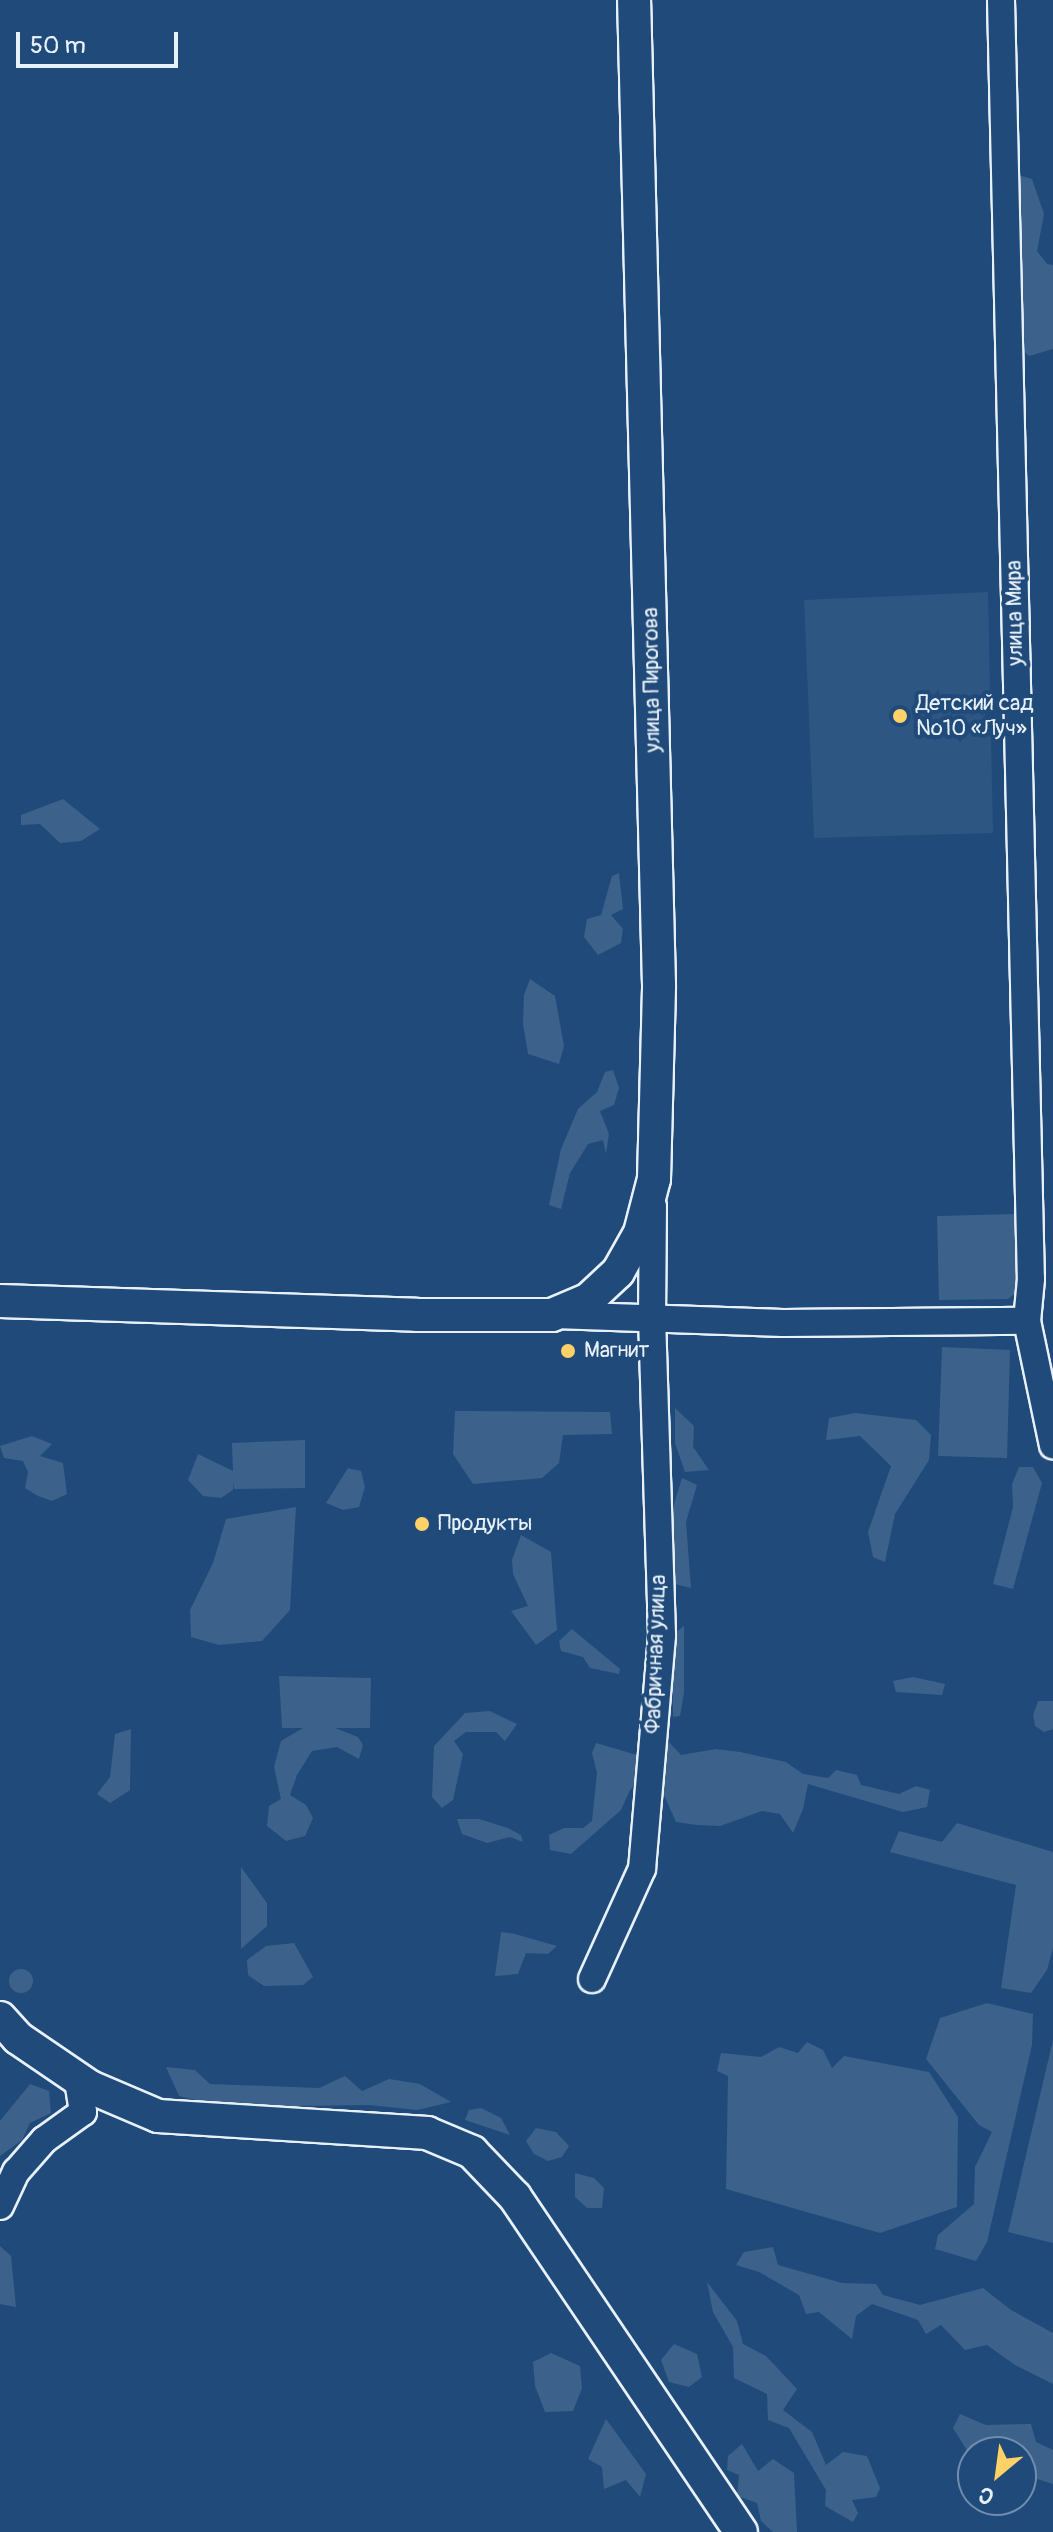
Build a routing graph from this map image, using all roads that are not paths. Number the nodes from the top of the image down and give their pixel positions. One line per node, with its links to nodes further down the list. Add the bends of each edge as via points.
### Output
1 (634, 0): 3 (street, улица Пирогова, via 659,985)
2 (1001, 0): 7 (street, улица Мира, via 1031,1265)
3 (654, 1179): 5 (street, улица Пирогова, via 640,1233 618,1272 588,1300); 6 (street, Фабричная улица)
4 (0, 1301): 5 (street)
5 (552, 1315): 6 (street)
6 (652, 1318): 7 (street); 9 (street, Фабричная улица, via 662,1635 642,1869)
7 (1027, 1321): 8 (street)
8 (1053, 1445)
9 (592, 1979)
10 (0, 2018): 11 (street, via 18,2038)
11 (78, 2079): 12 (street, via 83,2112 44,2140 16,2172); 13 (street, via 158,2116 427,2133 472,2152 515,2197)
12 (0, 2206)
13 (741, 2532)

